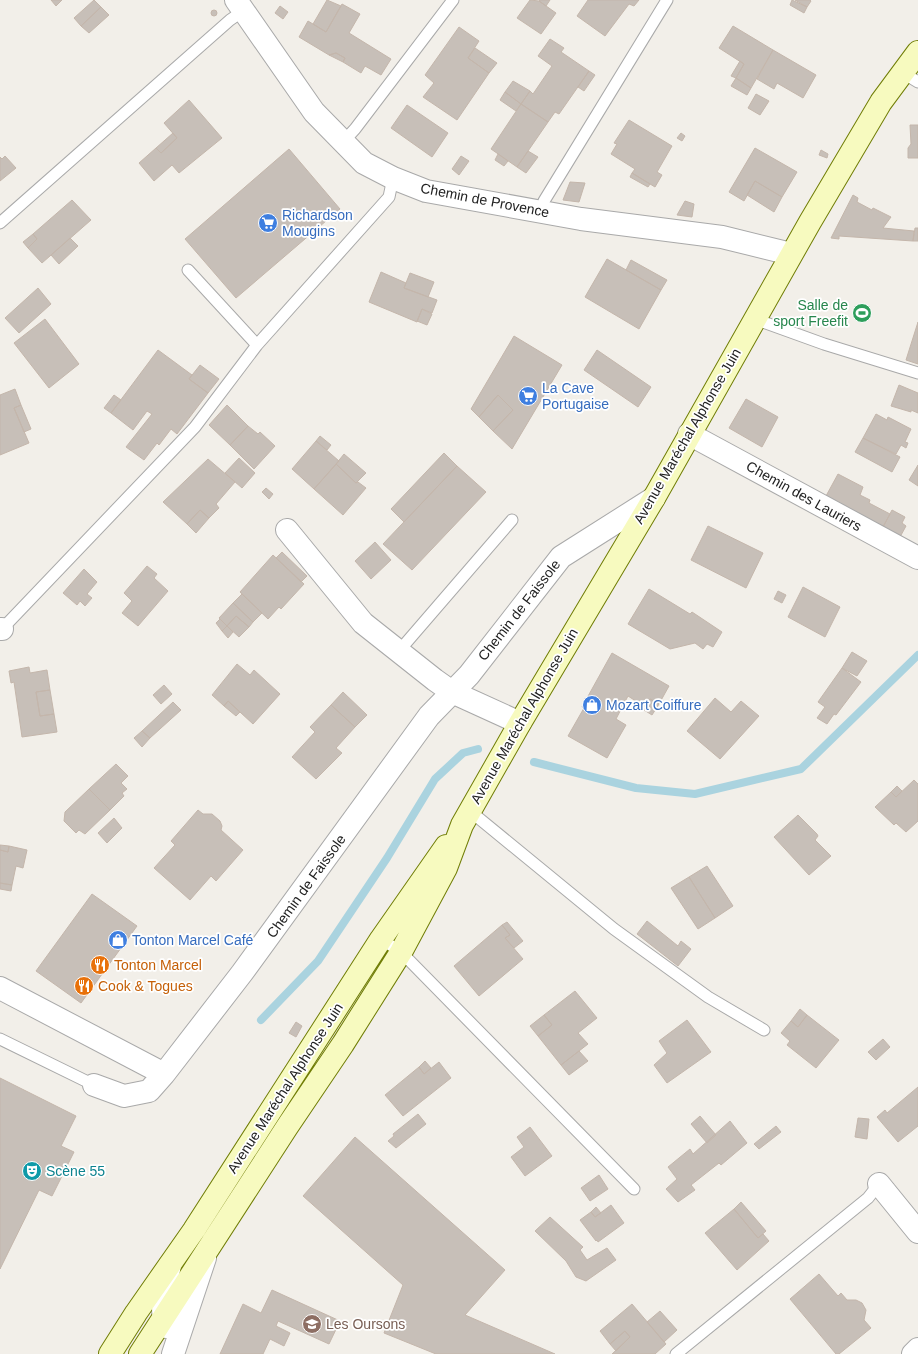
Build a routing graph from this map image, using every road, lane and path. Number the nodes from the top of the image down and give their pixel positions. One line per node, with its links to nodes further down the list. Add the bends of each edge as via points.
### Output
1 (453, 0): 6 (lane)
2 (667, 0): 8 (lane, via 544,201)
3 (244, 4): 6 (street, Chemin de Provence, via 314,112); 9 (lane, via 230,20)
4 (918, 52): 5 (main road, Avenue Maréchal Alphonse Juin)
5 (911, 78): 10 (main road, Avenue Maréchal Alphonse Juin, via 881,102)
6 (343, 142): 7 (street, Chemin de Provence, via 364,163)
7 (393, 178): 8 (street, Chemin de Provence, via 426,190); 13 (lane, via 389,197)
8 (542, 212): 10 (street, Chemin de Provence, via 722,237)
9 (0, 223)
10 (791, 254): 12 (main road, Avenue Maréchal Alphonse Juin)
11 (188, 270): 13 (lane)
12 (755, 319): 14 (lane, via 824,344); 15 (main road, Avenue Maréchal Alphonse Juin)
13 (257, 345): 20 (lane, via 195,427)
14 (918, 373)
15 (689, 434): 16 (main road, Avenue Maréchal Alphonse Juin); 19 (street, Chemin des Lauriers)
16 (654, 498): 22 (street, Chemin de Faissole, via 560,557 469,675); 23 (main road, Avenue Maréchal Alphonse Juin)
17 (512, 520): 21 (lane)
18 (287, 530): 21 (street, via 363,623)
19 (918, 558)
20 (1, 629)
21 (399, 651): 22 (street)
22 (452, 692): 23 (street); 30 (street, Chemin de Faissole, via 429,716 242,973)
23 (520, 723): 24 (main road, Avenue Maréchal Alphonse Juin)
24 (466, 818): 25 (main road, Avenue Maréchal Alphonse Juin); 26 (main road, Avenue Maréchal Alphonse Juin, via 446,868); 28 (lane, via 708,997)
25 (381, 939): 26 (lane); 36 (main road, Avenue Maréchal Alphonse Juin)
26 (401, 952): 33 (lane); 35 (main road, Avenue Maréchal Alphonse Juin)
27 (0, 988): 30 (street)
28 (764, 1030)
29 (0, 1039): 31 (lane)
30 (164, 1074): 31 (street, Chemin de Faissole, via 149,1091 124,1096)
31 (94, 1085)
32 (879, 1184): 34 (street); 42 (lane, via 868,1198)
33 (634, 1189)
34 (918, 1232)
35 (206, 1254): 37 (main road, Avenue Maréchal Alphonse Juin); 39 (street)
36 (170, 1265): 37 (street, via 163,1296); 40 (main road, Avenue Maréchal Alphonse Juin)
37 (163, 1320): 39 (street); 41 (main road, Avenue Maréchal Alphonse Juin)
38 (918, 1349): 43 (street)
39 (173, 1353)
40 (110, 1354)
41 (140, 1354)
42 (676, 1354)
43 (912, 1354)

